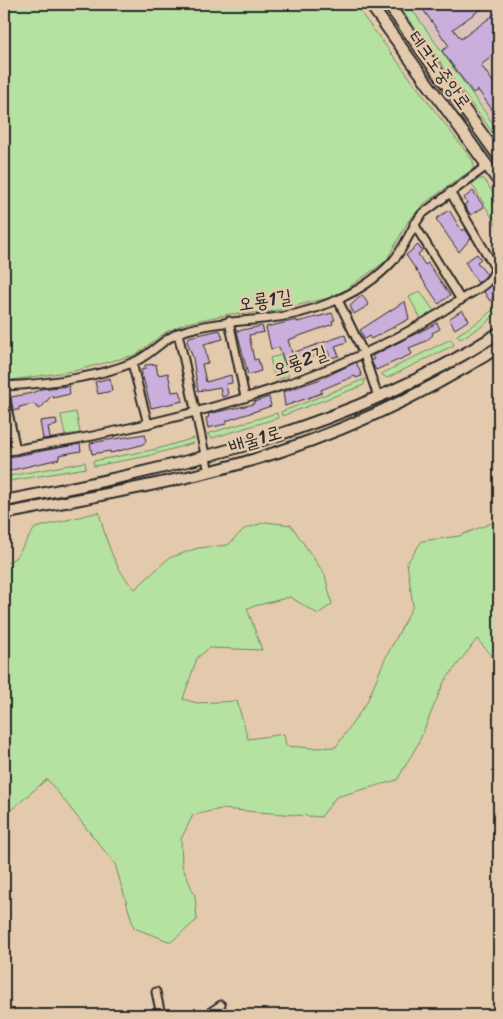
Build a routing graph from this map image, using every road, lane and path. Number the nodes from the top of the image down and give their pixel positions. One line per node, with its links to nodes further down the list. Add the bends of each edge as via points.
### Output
1 (370, 4): 4 (main road, 테크노중앙로)
2 (388, 4): 3 (main road, 테크노중앙로)
3 (499, 157)
4 (488, 165): 5 (main road, 테크노중앙로); 6 (street, 오룡1길)
5 (499, 182)
6 (450, 192): 7 (street, 오룡1길); 9 (street, 오룡2길, via 496,268 490,281)
7 (414, 224): 8 (street, 오룡1길, via 393,262); 9 (street)
8 (338, 300): 10 (street, 오룡1길, via 264,319); 14 (street)
9 (461, 300): 14 (street, 오룡2길, via 416,327)
10 (229, 322): 12 (street, 오룡1길); 18 (street)
11 (499, 333): 19 (main road, 배울1로)
12 (178, 334): 15 (street, 오룡1길); 20 (street)
13 (499, 347): 25 (main road, 배울1로, via 439,384 382,411 303,443)
14 (363, 352): 18 (street, 오룡2길, via 330,369); 19 (street)
15 (132, 363): 16 (street, 오룡1길, via 50,382); 21 (street)
16 (4, 386)
17 (4, 393): 22 (street)
18 (245, 397): 20 (street, 오룡2길)
19 (378, 397): 24 (main road, 배울1로, via 300,429)
20 (195, 411): 21 (street, 오룡2길); 24 (street)
21 (148, 424): 22 (street, 오룡2길)
22 (16, 450): 23 (street, 오룡2길)
23 (4, 452)
24 (206, 457): 25 (street); 26 (main road, 배울1로, via 99,483)
25 (209, 472): 27 (main road, 배울1로)
26 (4, 501)
27 (4, 514)
28 (156, 992): 30 (street)
29 (220, 1005): 31 (street)
30 (161, 1015)
31 (206, 1015)

